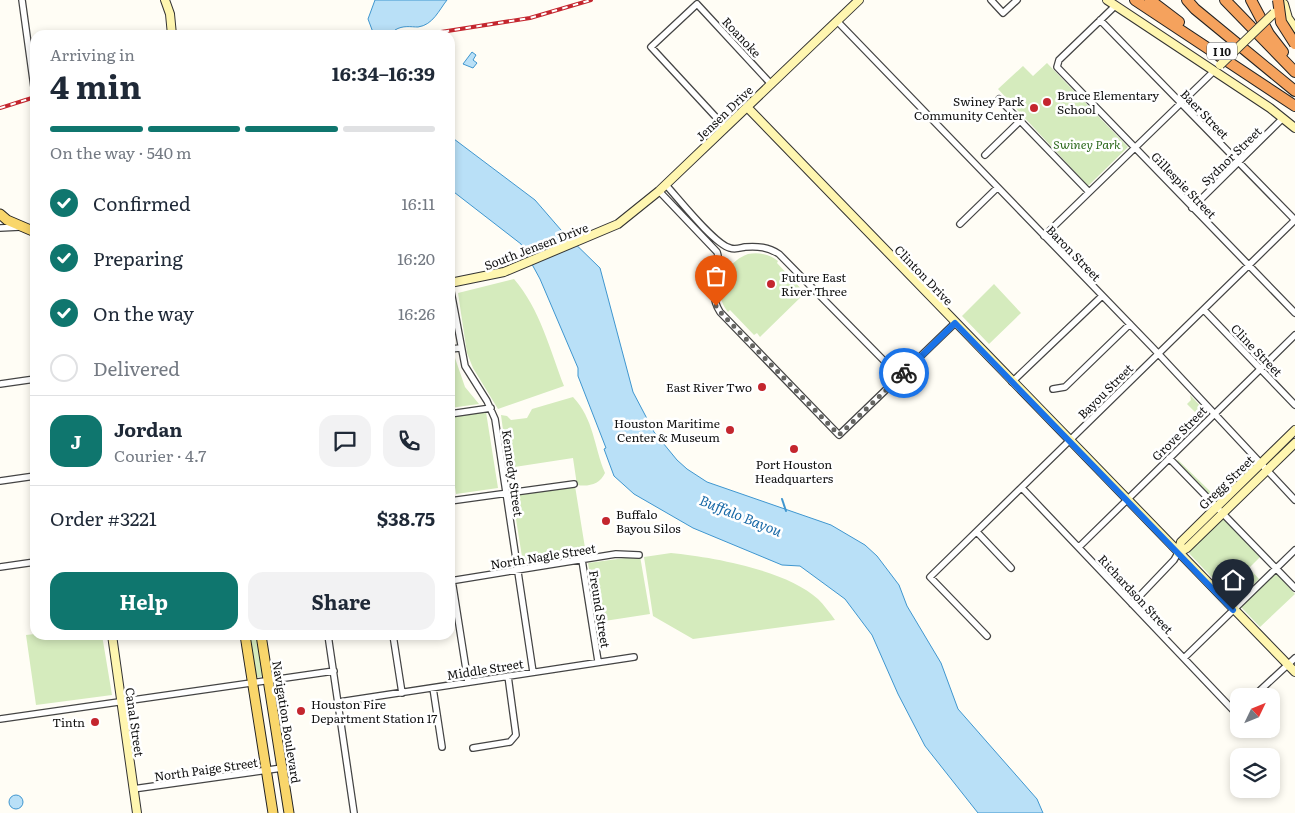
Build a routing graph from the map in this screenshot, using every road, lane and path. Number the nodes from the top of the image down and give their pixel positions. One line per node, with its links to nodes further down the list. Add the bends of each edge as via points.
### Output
1 (22, 0): 19 (street)
2 (165, 0): 17 (main road)
3 (859, 0): 15 (main road, Jensen Drive)
4 (991, 0): 5 (street, via 1004,13)
5 (1017, 0)
6 (1107, 0): 13 (main road)
7 (1135, 0): 27 (highway)
8 (1150, 0): 25 (highway, I 10)
9 (1187, 0): 23 (highway)
10 (1225, 0): 21 (highway)
11 (1250, 0): 21 (highway)
12 (1283, 1): 16 (main road); 18 (highway, bridge, via 1281,22); 20 (main road, bridge)
13 (1115, 6): 14 (street); 20 (main road)
14 (1100, 20): 26 (street, Baer Street); 33 (street, Gillespie Street, via 1056,64)
15 (837, 21): 22 (main road, Jensen Drive); 37 (street, Baron Street)
16 (1295, 28)
17 (172, 30)
18 (1295, 44)
19 (30, 58)
20 (1217, 68): 26 (street); 29 (main road)
21 (1295, 70)
22 (772, 84): 28 (main road, Jensen Drive); 31 (street, Roanoke, via 697,4 651,48)
23 (1295, 91)
24 (1000, 99): 30 (street)
25 (1295, 101)
26 (1180, 103): 33 (street); 35 (street, Baer Street)
27 (1295, 106)
28 (747, 107): 31 (main road, Jensen Drive); 55 (main road, Clinton Drive)
29 (1284, 118): 32 (main road); 35 (street, Sydnor Street)
30 (1020, 121): 34 (street); 39 (street)
31 (726, 127): 36 (main road, Jensen Drive)
32 (1295, 128)
33 (1135, 148): 39 (street); 40 (street, Gillespie Street)
34 (985, 156)
35 (1238, 162): 40 (street, Sydnor Street); 42 (street, Baer Street)
36 (666, 185): 38 (main road, Jensen Drive); 62 (street, via 720,243 731,248 767,248 779,254)
37 (997, 188): 43 (street); 48 (street, Baron Street)
38 (659, 191): 47 (main road, Jensen Drive, via 618,224); 62 (street, via 716,251 719,260 714,297 722,314 839,435)
39 (1089, 192): 48 (street)
40 (1192, 208): 49 (street, Gillespie Street)
41 (2, 218): 44 (main road)
42 (1295, 220): 49 (street, Bayou Street)
43 (960, 224)
44 (22, 227): 45 (street); 46 (main road)
45 (0, 228)
46 (30, 230)
47 (600, 234): 50 (main road, South Jensen Drive, via 504,272)
48 (1044, 236): 51 (street, Baron Street)
49 (1249, 265): 52 (street, Bayou Street); 53 (street, Gillespie Street)
50 (455, 283)
51 (1102, 296): 56 (street, Baron Street); 64 (street)
52 (1204, 310): 60 (street, Bayou Street); 61 (street, Cline Street)
53 (1295, 313)
54 (455, 316): 59 (street, Kennedy Street)
55 (955, 323): 62 (street); 64 (main road, Clinton Drive)
56 (1130, 324): 60 (street, Baron Street); 66 (street, via 1065,387)
57 (1295, 335): 61 (street, Grove Street)
58 (455, 348): 59 (street)
59 (460, 348): 68 (street, Kennedy Street, via 465,366)
60 (1158, 353): 70 (street, Baron Street); 72 (street, Bayou Street)
61 (1261, 369): 67 (street, Cline Street); 70 (street, Grove Street)
62 (900, 377)
63 (30, 380): 65 (street)
64 (1012, 382): 72 (main road, Clinton Drive)
65 (0, 384)
66 (1053, 389)
67 (1295, 405)
68 (491, 408): 69 (street); 81 (street, Kennedy Street)
69 (455, 413)
70 (1213, 414): 74 (street, Grove Street); 75 (street, Baron Street)
71 (1295, 430): 75 (main road, Gregg Street)
72 (1069, 441): 80 (street, Bayou Street); 83 (main road, Clinton Drive)
73 (1295, 443): 76 (main road, Gregg Street)
74 (1168, 458): 83 (street, Grove Street); 85 (street)
75 (1261, 463): 76 (street, Baron Street); 85 (main road, Gregg Street)
76 (1267, 470): 84 (street, Baron Street); 86 (main road, Gregg Street)
77 (30, 477): 78 (street)
78 (0, 481)
79 (574, 484): 81 (street)
80 (1022, 488): 87 (street, Bayou Street); 88 (street, Richardson Street)
81 (506, 493): 82 (street); 97 (street, Kennedy Street)
82 (455, 500)
83 (1127, 500): 88 (street, Grove Street); 90 (main road, Clinton Drive)
84 (1295, 500)
85 (1216, 507): 86 (street); 90 (main road, Gregg Street, via 1181,542)
86 (1222, 513): 90 (main road, Gregg Street); 96 (street)
87 (976, 532): 95 (street); 103 (street, Bayou Street, via 930,577)
88 (1079, 547): 101 (street, Richardson Street)
89 (1295, 550): 96 (street)
90 (1178, 553): 101 (street, Gregg Street); 102 (main road, Clinton Drive)
91 (639, 555): 92 (street, North Nagle Street, via 616,554)
92 (582, 560): 97 (street, North Nagle Street); 112 (street, Freund Street)
93 (30, 563): 94 (street)
94 (0, 567)
95 (1011, 568)
96 (1276, 568): 99 (street); 102 (street)
97 (516, 570): 98 (street, North Nagle Street); 115 (street, Kennedy Street)
98 (455, 579)
99 (1295, 588)
100 (455, 604): 119 (street)
101 (1132, 604): 110 (street, Richardson Street)
102 (1233, 610): 110 (street); 113 (main road, Clinton Drive)
103 (987, 636)
104 (113, 640): 124 (main road, Canal Street)
105 (246, 640): 120 (main road)
106 (262, 640): 118 (main road, Navigation Boulevard)
107 (329, 640): 114 (street)
108 (394, 640): 123 (street)
109 (634, 657): 112 (street, Middle Street)
110 (1184, 658): 126 (street, Richardson Street)
111 (1295, 658): 113 (street)
112 (598, 661): 115 (street, Middle Street)
113 (1286, 666): 116 (main road, Clinton Drive); 122 (street)
114 (334, 671): 118 (street); 125 (street)
115 (533, 672): 117 (street, Middle Street)
116 (1295, 672)
117 (508, 676): 119 (street, Middle Street); 129 (street, via 516,735 510,742)
118 (268, 680): 120 (street); 130 (main road, Navigation Boulevard)
119 (468, 682): 121 (street, Middle Street)
120 (252, 683): 124 (street); 131 (main road)
121 (433, 688): 123 (street, Middle Street); 128 (street)
122 (1263, 688)
123 (402, 692): 125 (street, Middle Street)
124 (121, 702): 127 (street); 132 (main road, Canal Street)
125 (339, 702): 136 (street)
126 (1230, 704)
127 (0, 719)
128 (442, 747)
129 (473, 748)
130 (282, 768): 131 (street, North Paige Street); 135 (main road, Navigation Boulevard)
131 (265, 770): 132 (street, North Paige Street); 134 (main road)
132 (133, 789): 133 (main road, Canal Street)
133 (137, 813)
134 (273, 813)
135 (289, 813)
136 (354, 813)

